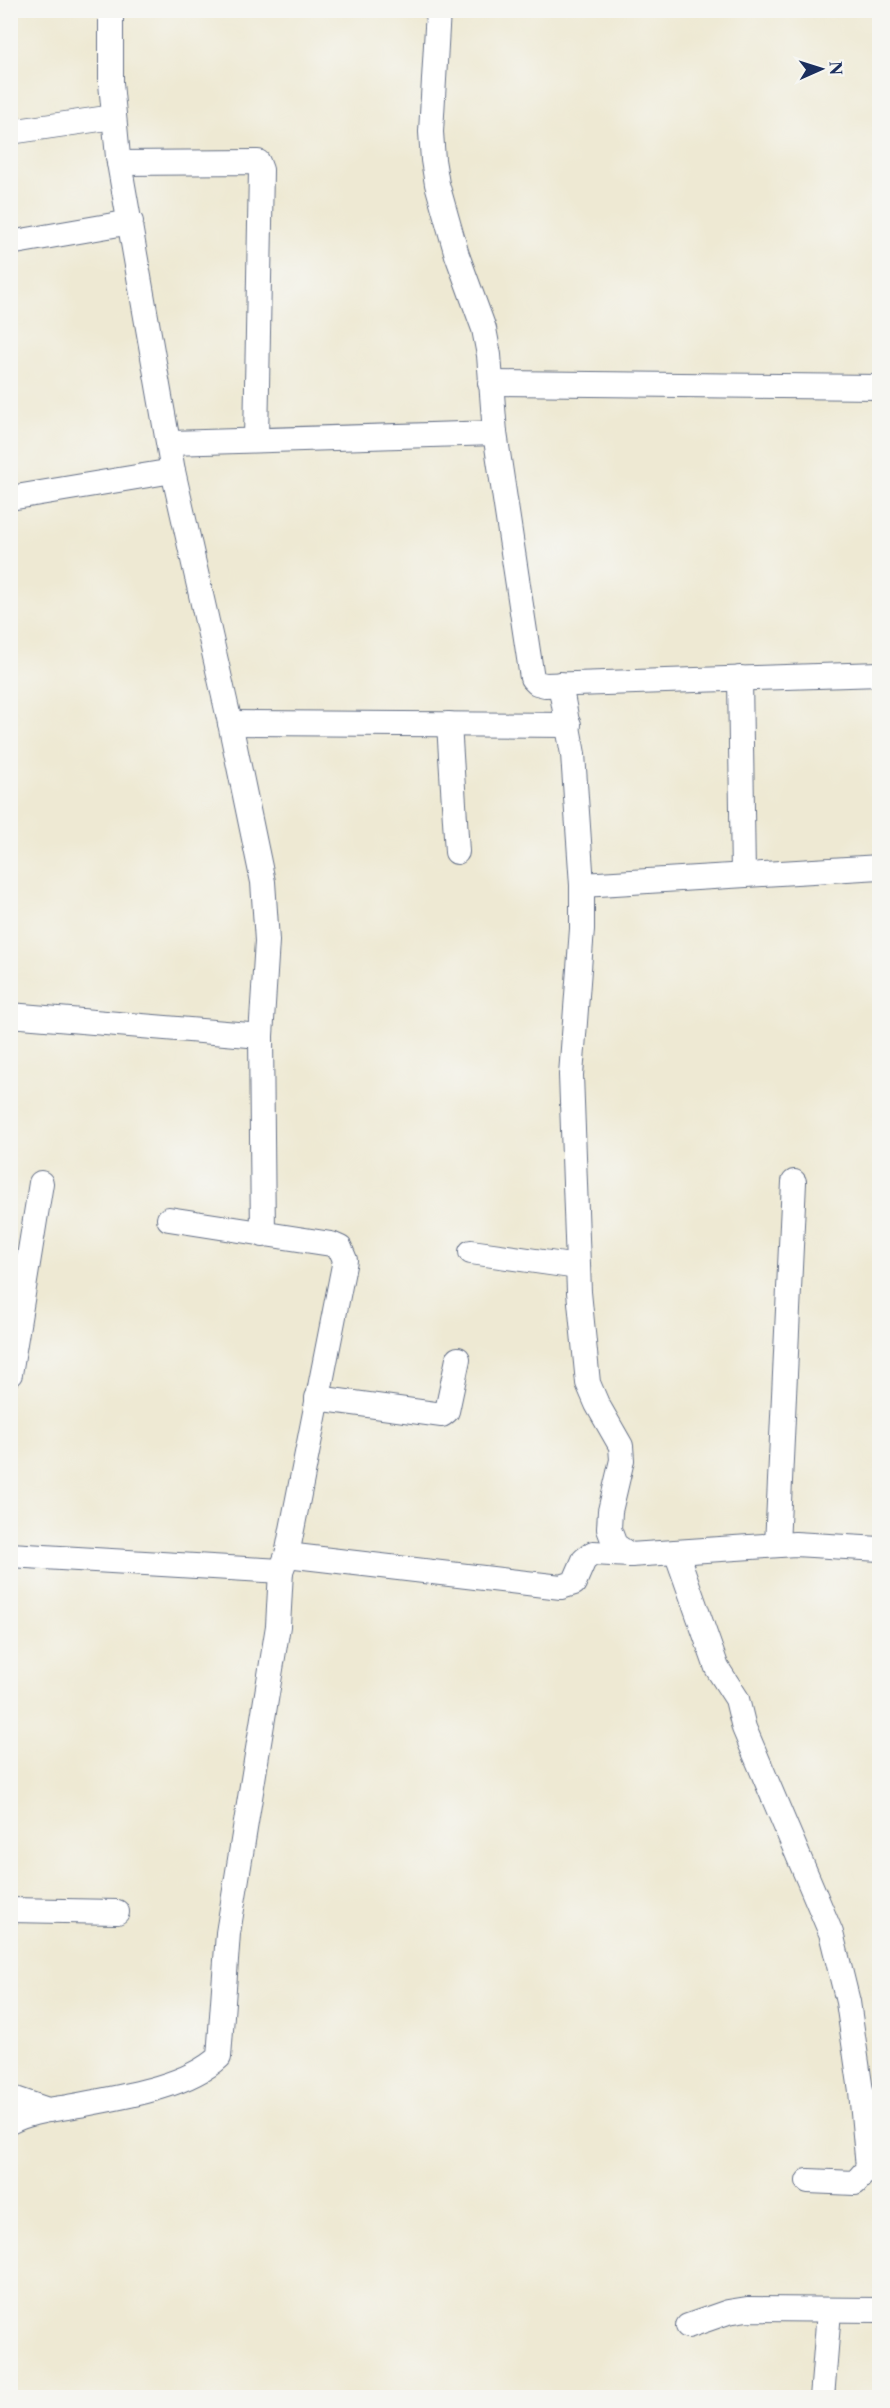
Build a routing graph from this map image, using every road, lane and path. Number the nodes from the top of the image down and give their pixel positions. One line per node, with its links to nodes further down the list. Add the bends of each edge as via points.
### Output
1 (111, 10): 3 (street)
2 (438, 10): 8 (street, via 433,160 457,255 482,316)
3 (114, 117): 4 (street); 5 (street)
4 (10, 132)
5 (119, 163): 6 (street); 11 (street, via 258,162 261,170)
6 (131, 222): 7 (street); 12 (street)
7 (10, 243)
8 (490, 382): 9 (street); 10 (street)
9 (879, 387)
10 (495, 433): 11 (street); 17 (street, via 532,678 541,685)
11 (256, 440): 12 (street)
12 (170, 443): 13 (street)
13 (173, 471): 14 (street); 18 (street)
14 (11, 497)
15 (879, 674): 16 (street)
16 (740, 678): 17 (street); 23 (street)
17 (560, 684): 20 (street)
18 (231, 723): 19 (street); 26 (street, via 266,908)
19 (449, 724): 20 (street); 21 (street)
20 (568, 725): 24 (street)
21 (457, 852)
22 (879, 867): 23 (street)
23 (743, 875): 24 (street)
24 (582, 885): 32 (street, via 571,1075)
25 (10, 1015): 26 (street)
26 (261, 1036): 30 (street)
27 (794, 1182): 36 (street)
28 (41, 1183): 34 (street)
29 (169, 1220): 30 (street)
30 (263, 1235): 35 (street, via 331,1244 340,1248 344,1256 344,1275)
31 (471, 1252): 32 (street)
32 (578, 1267): 40 (street, via 588,1383 621,1446 609,1529 615,1545)
33 (458, 1359): 35 (street, via 447,1411 442,1415)
34 (10, 1374)
35 (316, 1398): 41 (street)
36 (777, 1545): 37 (street); 38 (street)
37 (879, 1549)
38 (676, 1552): 40 (street); 47 (street, via 717,1668 736,1699 744,1728 831,1933 848,2002 868,2168 855,2184)
39 (10, 1555): 41 (street)
40 (630, 1555): 41 (street, via 590,1554 574,1583 561,1587)
41 (284, 1563): 45 (street, via 278,1626 228,1933 219,2057 204,2071 164,2085)
42 (10, 1910): 43 (street)
43 (117, 1912)
44 (10, 2097): 45 (street)
45 (48, 2110): 46 (street)
46 (10, 2122)
47 (808, 2181)
48 (879, 2310): 49 (street)
49 (829, 2311): 50 (street, via 747,2309); 51 (street)
50 (688, 2326)
51 (822, 2397)

